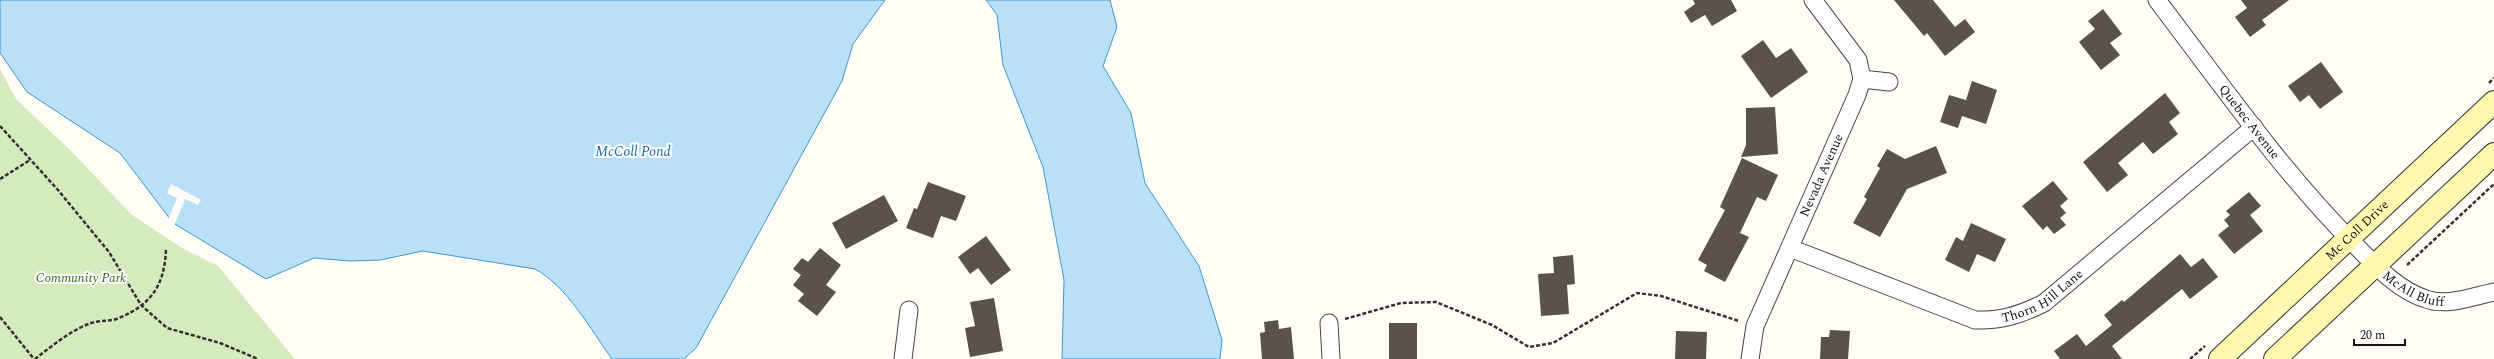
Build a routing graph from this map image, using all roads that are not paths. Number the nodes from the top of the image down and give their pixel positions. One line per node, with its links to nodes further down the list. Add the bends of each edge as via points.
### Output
1 (1813, 0): 3 (street, Nevada Avenue, via 1858,60)
2 (2157, 0): 6 (street, Quebec Avenue)
3 (1862, 79): 4 (street); 9 (street, Nevada Avenue, via 1857,96)
4 (1889, 82)
5 (2494, 102): 8 (main road, Mc Coll Drive)
6 (2254, 127): 8 (street, Quebec Avenue, via 2325,214); 9 (street, Thorn Hill Lane, via 2044,303 2020,315 1995,321 1975,320)
7 (2494, 154): 10 (main road)
8 (2348, 238): 10 (street, McAll Bluff); 17 (main road, Mc Coll Drive)
9 (1790, 248): 16 (street, Nevada Avenue, via 1755,326)
10 (2375, 265): 11 (street, McAll Bluff, via 2406,290 2427,300 2461,299); 18 (main road)
11 (2494, 292)
12 (909, 310): 14 (street)
13 (1329, 323): 15 (street)
14 (903, 359)
15 (1331, 359)
16 (1750, 359)
17 (2220, 359)
18 (2274, 359)

